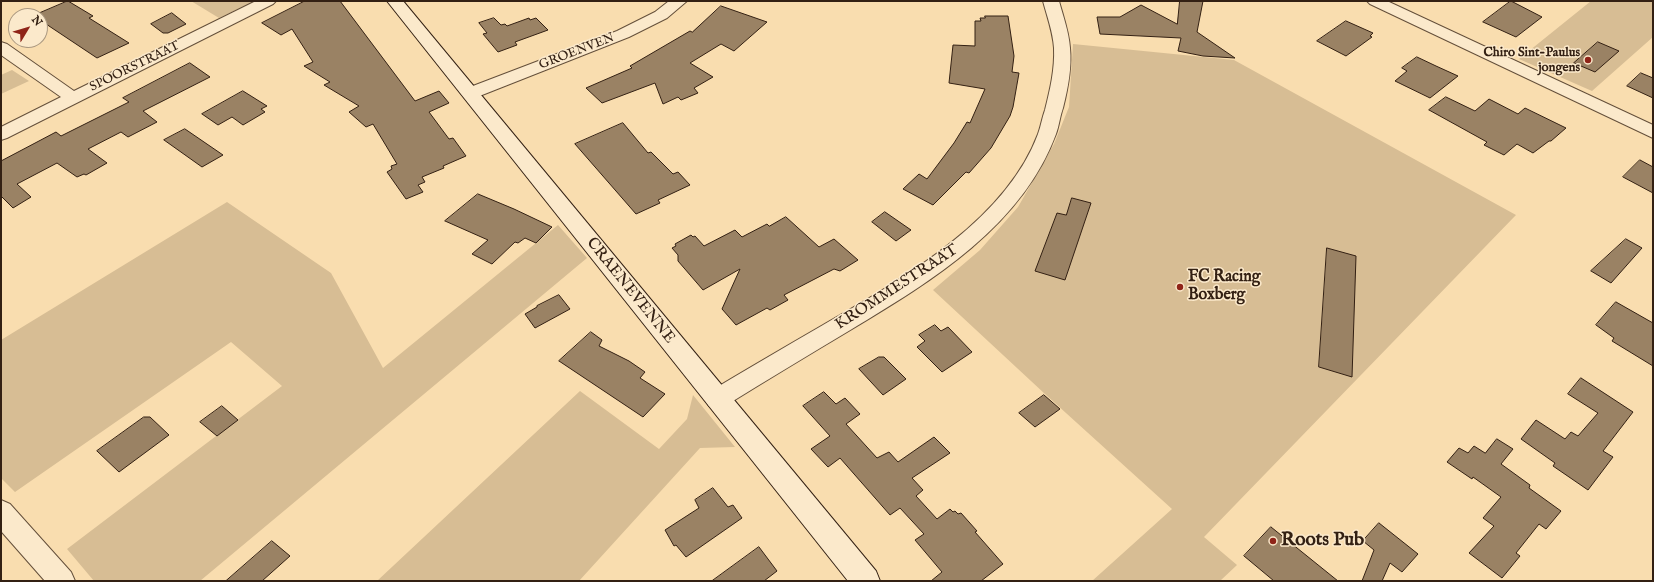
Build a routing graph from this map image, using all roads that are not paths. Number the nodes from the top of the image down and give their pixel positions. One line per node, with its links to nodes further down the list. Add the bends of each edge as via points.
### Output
1 (268, 1): 8 (street, SPOORSTRAAT)
2 (395, 1): 7 (street, CRAENEVENNE)
3 (679, 1): 7 (street, GROENVEN, via 660,15 623,34)
4 (1051, 1): 11 (street, KROMMESTRAAT, via 1062,47 1056,109 1049,133 1032,163 1015,190 987,224 947,258 888,297)
5 (1375, 1): 9 (street)
6 (1, 47): 8 (street)
7 (471, 94): 11 (street, CRAENEVENNE)
8 (74, 98): 10 (street, SPOORSTRAAT)
9 (1653, 132)
10 (1, 134)
11 (717, 399): 14 (street, CRAENEVENNE)
12 (1, 512): 13 (street)
13 (62, 581)
14 (866, 581)

